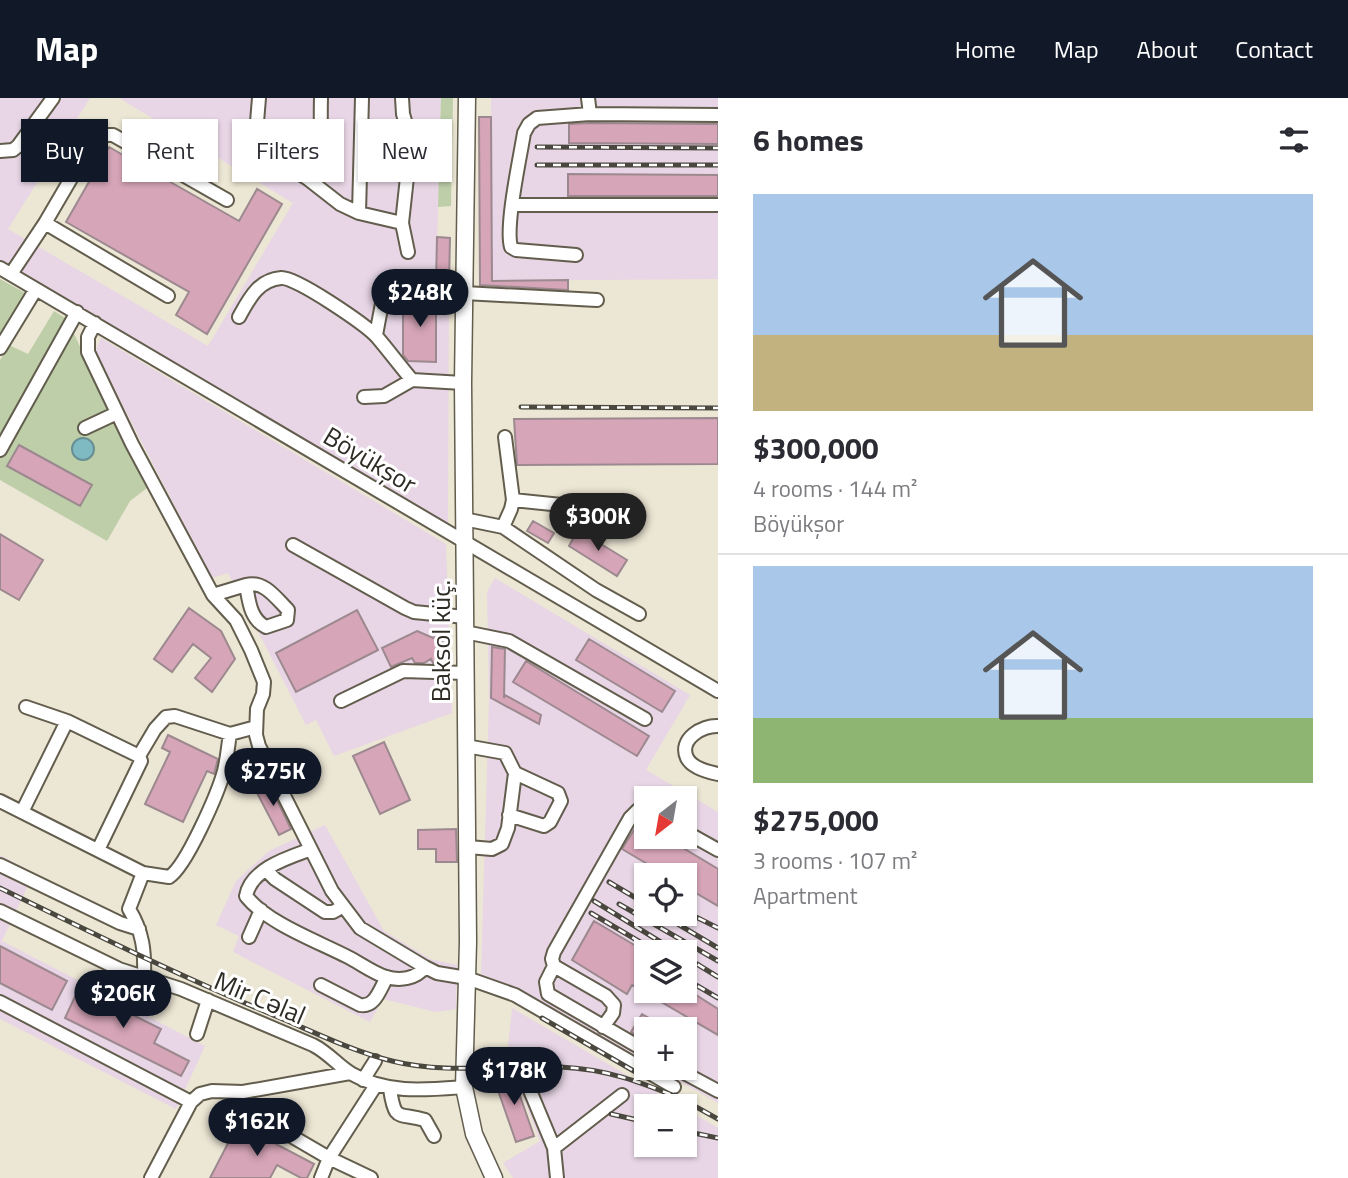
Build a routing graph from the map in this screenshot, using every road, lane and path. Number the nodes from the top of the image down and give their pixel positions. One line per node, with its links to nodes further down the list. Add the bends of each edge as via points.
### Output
1 (52, 98): 12 (street, via 18,146)
2 (259, 98): 10 (street)
3 (321, 98): 11 (street)
4 (362, 98): 17 (street)
5 (402, 98): 19 (street, via 411,141)
6 (467, 98): 24 (main road, Baksol küç.)
7 (588, 98): 8 (street)
8 (590, 114): 9 (street); 15 (street, via 537,118 529,124)
9 (718, 115)
10 (257, 119)
11 (321, 119)
12 (0, 151)
13 (313, 182): 17 (street)
14 (227, 200): 18 (street, via 113,135 104,135 93,141)
15 (513, 205): 16 (street); 21 (street, via 511,247)
16 (718, 205)
17 (359, 214): 19 (street)
18 (46, 223): 22 (street); 25 (street)
19 (402, 223): 20 (street)
20 (408, 252)
21 (576, 255)
22 (5, 271): 23 (street, Böyükşor)
23 (36, 289): 27 (street, Böyükşor); 31 (street)
24 (464, 293): 26 (street); 30 (street, via 391,284 384,293); 33 (main road, Baksol küç.)
25 (168, 296)
26 (597, 300)
27 (77, 312): 29 (street, Böyükşor); 38 (street)
28 (239, 317): 30 (street, via 261,285 282,277 318,294)
29 (95, 323): 35 (street, via 88,337 88,352); 43 (street, Böyükşor)
30 (376, 335): 32 (street)
31 (0, 348)
32 (412, 380): 33 (street); 34 (street, via 384,396)
33 (463, 383): 41 (main road, Baksol küç.)
34 (364, 397)
35 (117, 413): 36 (street); 47 (street)
36 (85, 428)
37 (505, 437): 39 (street)
38 (0, 450)
39 (513, 500): 40 (street); 42 (street)
40 (600, 509)
41 (464, 519): 42 (street); 43 (main road, Baksol küç.)
42 (503, 527): 46 (street)
43 (465, 543): 48 (street, Böyükşor); 50 (main road, Baksol küç.)
44 (293, 545): 50 (street, via 405,608)
45 (246, 585): 47 (street)
46 (596, 590): 48 (street); 49 (street)
47 (213, 595): 58 (street, via 236,620 264,682)
48 (583, 611): 52 (street, Böyükşor)
49 (639, 614)
50 (465, 625): 51 (main road, Baksol küç.); 55 (street, via 509,641)
51 (465, 673): 53 (street, via 403,671); 60 (main road, Baksol küç.)
52 (718, 691)
53 (341, 701)
54 (26, 707): 56 (street)
55 (645, 719)
56 (66, 721): 61 (street); 65 (street)
57 (718, 726): 63 (street, via 695,732 686,752 691,763)
58 (256, 727): 59 (street); 71 (street, via 258,746)
59 (230, 734): 61 (street, via 166,717); 75 (street, via 219,787 181,866 169,877)
60 (466, 746): 62 (street, via 505,753); 69 (main road, Baksol küç.)
61 (139, 756): 70 (street, via 141,761)
62 (515, 773): 67 (street); 67 (street, via 558,793 561,802 544,826)
63 (718, 774)
64 (0, 801): 65 (street)
65 (22, 811): 70 (street)
66 (634, 814): 81 (street, via 554,952)
67 (509, 815): 69 (street, via 502,845)
68 (697, 838): 72 (street)
69 (468, 847): 85 (main road, Baksol küç.)
70 (98, 850): 75 (street)
71 (309, 850): 74 (street); 76 (street)
72 (718, 850)
73 (0, 865): 79 (street)
74 (266, 870): 76 (street, via 324,912); 77 (street, via 253,880 246,896)
75 (142, 873): 79 (street, via 129,909)
76 (342, 907): 82 (street, via 360,928)
77 (261, 910): 80 (street); 83 (street)
78 (0, 911): 84 (street, Mir Cəlal)
79 (139, 929): 84 (street, via 145,949)
80 (249, 937)
81 (554, 966): 89 (street, via 546,982 548,994); 89 (street, via 614,1004)
82 (425, 967): 83 (street, via 408,978); 85 (street)
83 (387, 977): 86 (street, via 366,1006)
84 (144, 978): 87 (street, Mir Cəlal)
85 (467, 978): 98 (main road, Baksol küç.); 99 (street, via 515,995)
86 (321, 985)
87 (208, 1000): 90 (street); 93 (street, Mir Cəlal, via 325,1051)
88 (0, 1002): 103 (street)
89 (603, 1027): 91 (street)
90 (197, 1034)
91 (634, 1044)
92 (375, 1061): 95 (street)
93 (349, 1073): 95 (street, Mir Cəlal); 103 (street, via 243,1092 212,1091)
94 (524, 1076): 106 (street)
95 (363, 1080): 97 (street, Mir Cəlal)
96 (697, 1080): 101 (street)
97 (376, 1085): 100 (street, Mir Cəlal); 107 (street)
98 (464, 1087): 100 (street, Mir Cəlal); 111 (main road, Baksol küç., via 474,1134)
99 (674, 1087)
100 (390, 1089): 105 (street, via 393,1111 425,1120)
101 (718, 1091)
102 (622, 1095): 106 (street)
103 (191, 1102): 108 (street)
104 (257, 1116): 107 (street)
105 (434, 1136)
106 (554, 1148): 112 (street)
107 (329, 1158): 109 (street); 110 (street)
108 (151, 1178)
109 (321, 1178)
110 (371, 1178)
111 (495, 1178)
112 (557, 1178)

